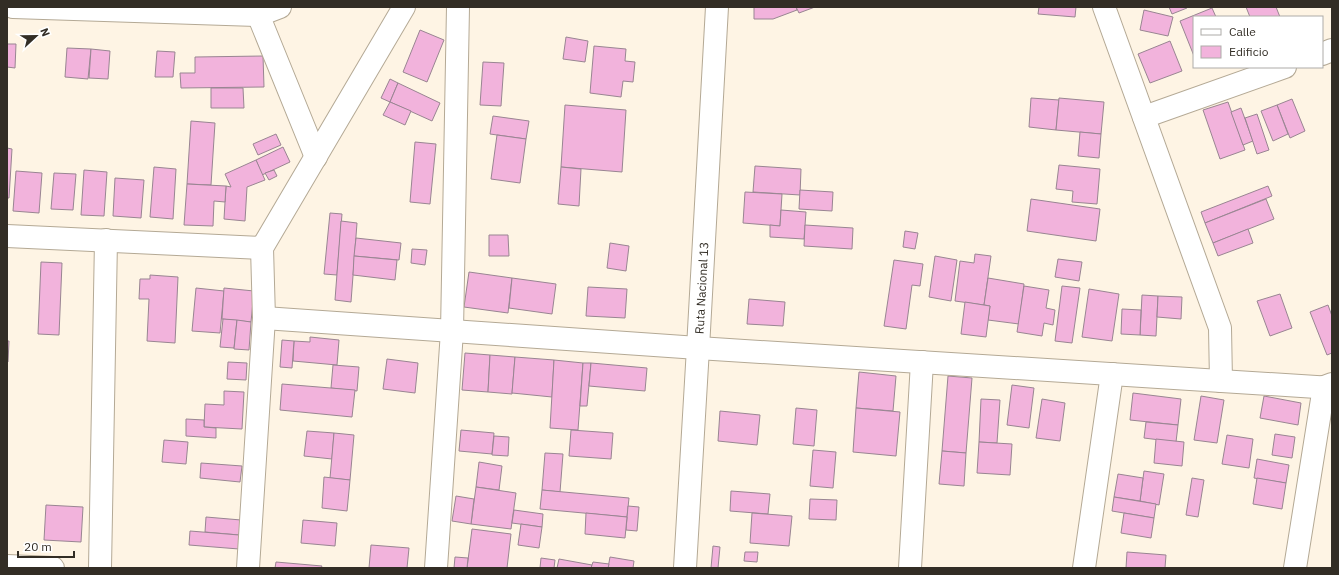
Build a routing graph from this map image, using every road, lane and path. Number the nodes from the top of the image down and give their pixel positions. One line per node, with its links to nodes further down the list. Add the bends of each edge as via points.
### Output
1 (13, 7): 7 (main road)
2 (280, 7): 7 (main road)
3 (404, 7): 10 (main road)
4 (458, 7): 15 (main road)
5 (717, 7): 16 (main road, Ruta Nacional 13)
6 (1104, 7): 9 (main road)
7 (257, 11): 10 (main road)
8 (1282, 68): 9 (main road)
9 (1144, 117): 19 (main road, via 1220,328)
10 (316, 157): 13 (main road)
11 (7, 236): 12 (main road)
12 (106, 240): 13 (main road); 23 (main road)
13 (262, 248): 14 (main road)
14 (264, 318): 15 (main road); 24 (main road)
15 (452, 331): 16 (main road); 25 (main road)
16 (698, 348): 17 (main road); 26 (main road, Ruta Nacional 13)
17 (922, 362): 18 (main road); 27 (main road)
18 (1112, 374): 19 (main road); 28 (main road)
19 (1221, 381): 20 (main road)
20 (1329, 387): 29 (main road)
21 (7, 566): 22 (main road)
22 (53, 568)
23 (100, 568)
24 (248, 568)
25 (436, 568)
26 (685, 568)
27 (910, 568)
28 (1084, 568)
29 (1295, 568)

